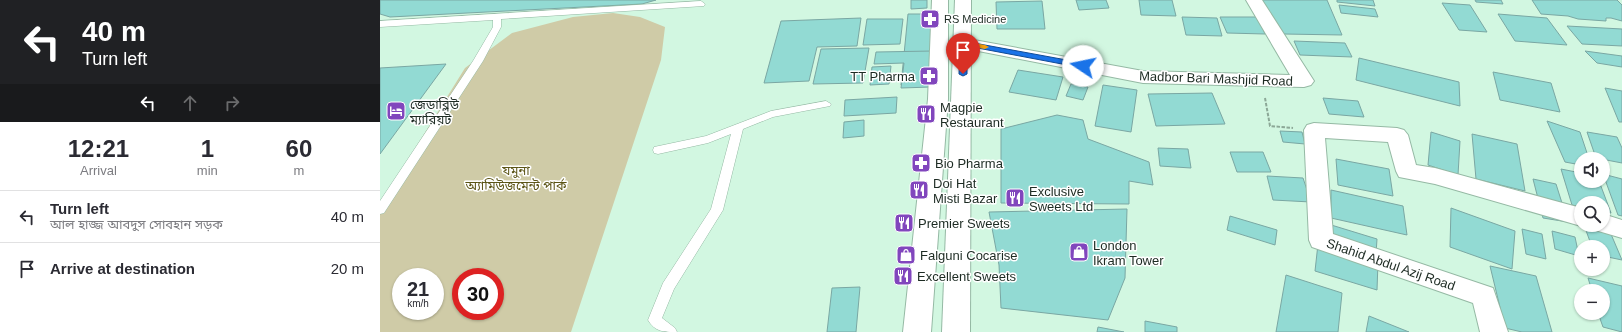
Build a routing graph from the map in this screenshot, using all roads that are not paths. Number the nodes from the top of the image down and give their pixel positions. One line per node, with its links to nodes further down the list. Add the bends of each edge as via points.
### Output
1 (940, 0): 16 (street, via 938,99)
2 (963, 0): 7 (street)
3 (1254, 0): 7 (street, Madbor Bari Mashjid Road, via 1304,82 1143,77)
4 (701, 4): 5 (lane)
5 (497, 17): 6 (lane); 11 (lane, via 497,27 478,61)
6 (380, 24)
7 (963, 43): 17 (street)
8 (826, 104): 9 (lane, via 771,114)
9 (738, 127): 10 (lane, via 708,139); 15 (lane, via 717,210 668,287 657,312 655,320)
10 (658, 150)
11 (380, 210)
12 (1574, 215): 18 (street, Shahid Abdul Azij Road, via 1435,176 1407,171 1396,136 1314,130 1321,240 1484,296)
13 (1610, 226): 14 (street)
14 (1622, 229)
15 (670, 332)
16 (917, 332)
17 (956, 332)
18 (1494, 332)

